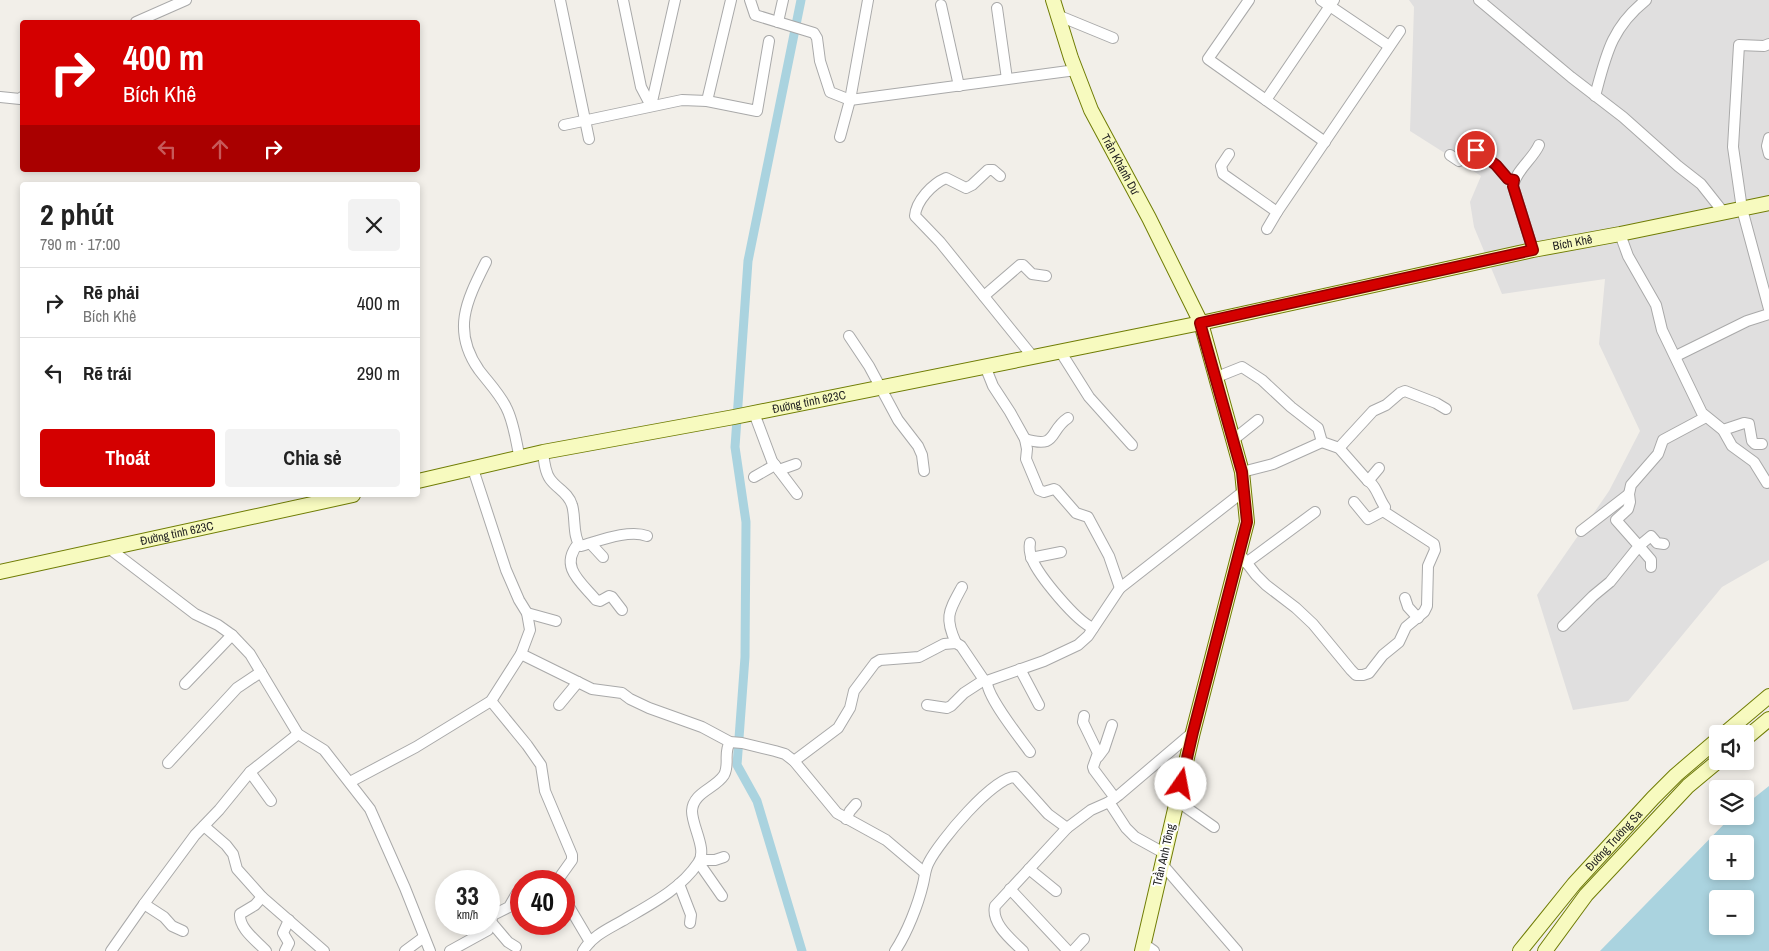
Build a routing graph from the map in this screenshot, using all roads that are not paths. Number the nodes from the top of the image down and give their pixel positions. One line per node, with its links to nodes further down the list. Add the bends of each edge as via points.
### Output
1 (186, 0): 17 (street)
2 (560, 0): 34 (street)
3 (623, 0): 33 (street, via 641,87)
4 (675, 0): 33 (street)
5 (731, 0): 32 (street)
6 (750, 0): 18 (street, via 756,15)
7 (783, 0): 18 (street)
8 (868, 0): 30 (street)
9 (1053, 0): 16 (main road, Trần Khánh Dư)
10 (1249, 0): 31 (street, via 1208,59)
11 (1479, 0): 27 (street)
12 (1646, 0): 27 (street, via 1627,16 1611,43)
13 (1328, 2): 23 (street); 31 (street)
14 (941, 5): 26 (street)
15 (997, 8): 25 (street)
16 (1057, 15): 20 (street); 24 (main road, Trần Khánh Dư)
17 (141, 20)
18 (778, 22): 30 (street, via 814,33 830,92)
19 (1400, 31): 23 (street)
20 (1113, 38)
21 (769, 41): 32 (street, via 757,111)
22 (1769, 44): 47 (street, via 1739,45 1733,147)
23 (1389, 46): 39 (street)
24 (1076, 70): 25 (street); 58 (main road, Trần Khánh Dư, via 1091,110)
25 (1007, 79): 26 (street)
26 (959, 86): 30 (street)
27 (1595, 96): 49 (street, via 1701,184)
28 (0, 97): 29 (street)
29 (20, 98)
30 (850, 100): 36 (street)
31 (1266, 100): 39 (street)
32 (707, 102): 33 (street, via 682,100)
33 (651, 106): 34 (street)
34 (585, 120): 35 (street); 38 (street)
35 (564, 125)
36 (840, 137)
37 (1769, 138): 42 (street)
38 (589, 139)
39 (1326, 142): 48 (street)
40 (1539, 145): 45 (street)
41 (1228, 154): 48 (street, via 1221,166 1223,174)
42 (1769, 154)
43 (1450, 155): 45 (street, via 1458,161 1476,150 1508,179)
44 (1000, 176): 55 (street, via 988,170 966,188 946,178 940,180 926,194 915,213 917,220 940,242)
45 (1514, 180): 52 (street, via 1513,186)
46 (1769, 203): 47 (main road, Bích Khê)
47 (1742, 209): 49 (main road, Bích Khê); 56 (street)
48 (1278, 212): 50 (street)
49 (1724, 213): 51 (main road, Bích Khê)
50 (1268, 229)
51 (1620, 234): 52 (main road, Bích Khê); 61 (street, via 1628,256 1656,305 1662,330)
52 (1533, 250): 58 (main road, Bích Khê)
53 (486, 262): 79 (street, via 466,304 465,338 478,369 508,409)
54 (1046, 276): 55 (street, via 1032,274 1020,265)
55 (984, 296): 62 (street)
56 (1769, 309)
57 (1769, 314): 61 (street, via 1747,321)
58 (1200, 323): 60 (main road, Đường tỉnh 623C); 64 (main road, Trần Anh Tông)
59 (849, 336): 65 (street)
60 (1060, 351): 62 (main road, Đường tỉnh 623C); 75 (street, via 1089,396)
61 (1676, 356): 68 (street)
62 (1033, 357): 63 (main road, Đường tỉnh 623C)
63 (985, 366): 65 (main road, Đường tỉnh 623C); 72 (street, via 992,386)
64 (1217, 377): 73 (main road, Trần Anh Tông); 74 (street, via 1242,367 1318,428)
65 (881, 387): 67 (main road, Đường tỉnh 623C); 84 (street, via 898,420 918,446)
66 (1446, 410): 77 (street, via 1431,400 1405,391 1374,411)
67 (743, 416): 78 (main road, Đường tỉnh 623C); 81 (street, via 761,434)
68 (1706, 417): 71 (street); 92 (street, via 1663,440 1658,454 1631,485)
69 (1068, 418): 72 (street, via 1054,436 1044,442)
70 (1258, 420): 73 (street)
71 (1723, 430): 76 (street, via 1749,424 1752,441); 89 (street, via 1732,446 1754,462)
72 (1025, 439): 112 (street, via 1026,459 1039,490 1056,490 1076,513 1088,517 1109,556)
73 (1233, 440): 85 (main road, Trần Anh Tông)
74 (1322, 442): 77 (street); 85 (street, via 1273,464)
75 (1132, 444)
76 (1762, 444)
77 (1339, 448): 88 (street)
78 (543, 452): 79 (main road, Đường tỉnh 623C); 100 (street, via 549,478 571,501)
79 (520, 459): 83 (main road, Đường tỉnh 623C)
80 (796, 464): 81 (street)
81 (777, 467): 86 (street); 91 (street)
82 (1379, 468): 88 (street)
83 (473, 469): 87 (main road, Đường tỉnh 623C); 115 (street, via 506,570)
84 (924, 471)
85 (1242, 472): 90 (main road, Trần Anh Tông)
86 (754, 478)
87 (420, 481)
88 (1368, 481): 95 (street, via 1385,507)
89 (1767, 483)
90 (1244, 491): 108 (main road, Trần Anh Tông, via 1247,522); 112 (street)
91 (797, 494)
92 (1629, 494): 97 (street); 103 (street, via 1628,509 1616,520)
93 (344, 497): 104 (main road, Đường tỉnh 623C)
94 (1354, 502): 95 (street, via 1368,519)
95 (1383, 511): 116 (street, via 1434,544 1428,566 1427,606)
96 (1315, 512): 108 (street)
97 (1581, 530)
98 (646, 536): 101 (street, via 634,534)
99 (1030, 543): 107 (street)
100 (578, 544): 101 (street); 114 (street, via 571,555 572,572 596,600 612,597)
101 (591, 544): 106 (street)
102 (1664, 544): 103 (street, via 1657,543 1651,536)
103 (1639, 546): 109 (street, via 1651,560); 118 (street, via 1610,582)
104 (110, 549): 110 (main road, Đường tỉnh 623C); 120 (street, via 195,614)
105 (1061, 552): 107 (street)
106 (603, 557)
107 (1031, 558): 119 (street, via 1056,593 1082,622)
108 (1243, 558): 116 (street, via 1266,585 1313,624 1356,675 1369,673 1399,642 1406,627); 137 (main road, Trần Anh Tông)
109 (1651, 567)
110 (0, 572)
111 (962, 587): 121 (street, via 949,616 950,630)
112 (1120, 588): 119 (street)
113 (1405, 598): 116 (street)
114 (622, 610)
115 (527, 613): 117 (street); 122 (street, via 530,630)
116 (1418, 618)
117 (556, 621)
118 (1563, 626)
119 (1093, 628): 123 (street, via 1078,646)
120 (232, 634): 124 (street); 127 (street)
121 (956, 643): 125 (street, via 962,646); 144 (street, via 944,644 919,657 875,663 854,691 850,708 838,728)
122 (521, 654): 126 (street); 129 (street)
123 (1020, 670): 125 (street); 132 (street)
124 (261, 672): 139 (street); 145 (street, via 238,688)
125 (986, 681): 131 (street, via 964,692 952,706); 142 (street, via 997,704)
126 (578, 682): 130 (street); 140 (street, via 592,689 622,693 656,711)
127 (186, 684)
128 (1769, 696): 136 (main road)
129 (491, 701): 149 (street, via 416,747); 163 (street, via 540,765 545,791 572,855)
130 (559, 705)
131 (927, 706)
132 (1039, 706)
133 (1084, 716): 143 (street, via 1083,722)
134 (1769, 719): 138 (main road)
135 (1112, 725): 143 (street)
136 (1735, 725)
137 (1193, 732): 151 (street); 153 (main road, Trần Anh Tông)
138 (1754, 732)
139 (298, 734): 147 (street); 149 (street, via 324,750)
140 (736, 742): 144 (street, via 785,754); 161 (street, via 726,751 724,775 697,798 693,806 701,847)
141 (1709, 747): 148 (main road, Đường Trường Sa)
142 (1030, 752)
143 (1098, 757): 151 (street, via 1093,767)
144 (794, 761): 155 (street, via 831,808)
145 (168, 763)
146 (1709, 768): 150 (main road, Đường Trường Sa)
147 (250, 772): 152 (street); 156 (street)
148 (1676, 775): 150 (main road); 195 (main road, Đường Trường Sa, via 1574,884)
149 (350, 782): 177 (street, via 370,809)
150 (1688, 786): 196 (main road, Đường Trường Sa, via 1586,895)
151 (1112, 800): 158 (street, via 1091,810); 160 (street, via 1126,828)
152 (271, 801)
153 (1177, 802): 157 (street); 160 (main road, Trần Anh Tông)
154 (856, 804): 155 (street)
155 (846, 819): 164 (street, via 886,840)
156 (204, 826): 169 (street, via 226,845 233,854 237,869); 170 (street)
157 (1214, 827)
158 (1067, 828): 162 (street); 164 (street, via 1048,814 1015,777 1009,777 957,823 935,852)
159 (724, 857): 161 (street)
160 (1163, 858): 181 (main road, Trần Anh Tông); 194 (street)
161 (699, 862): 165 (street); 168 (street)
162 (1029, 869): 166 (street); 167 (street)
163 (565, 870)
164 (925, 873): 190 (street, via 910,922)
165 (679, 884): 173 (street, via 692,915); 179 (street)
166 (1010, 889): 191 (street, via 994,912 1002,930); 192 (street)
167 (1056, 891)
168 (722, 896)
169 (262, 897): 172 (street); 183 (street, via 240,914 240,919 247,932)
170 (144, 904): 174 (street); 182 (street)
171 (575, 917): 179 (street)
172 (289, 920): 184 (street, via 283,933 289,943); 185 (street)
173 (690, 923)
174 (183, 931)
175 (500, 933): 180 (street)
176 (479, 935): 188 (street)
177 (424, 937): 186 (street); 187 (street)
178 (1084, 938): 193 (street)
179 (590, 942): 189 (street)
180 (516, 947)
181 (1147, 949)
182 (111, 951)
183 (266, 951)
184 (285, 951)
185 (324, 951)
186 (404, 951)
187 (430, 951)
188 (450, 951)
189 (583, 951)
190 (895, 951)
191 (1023, 951)
192 (1068, 951)
193 (1073, 951)
194 (1237, 951)
195 (1520, 951)
196 (1544, 951)

